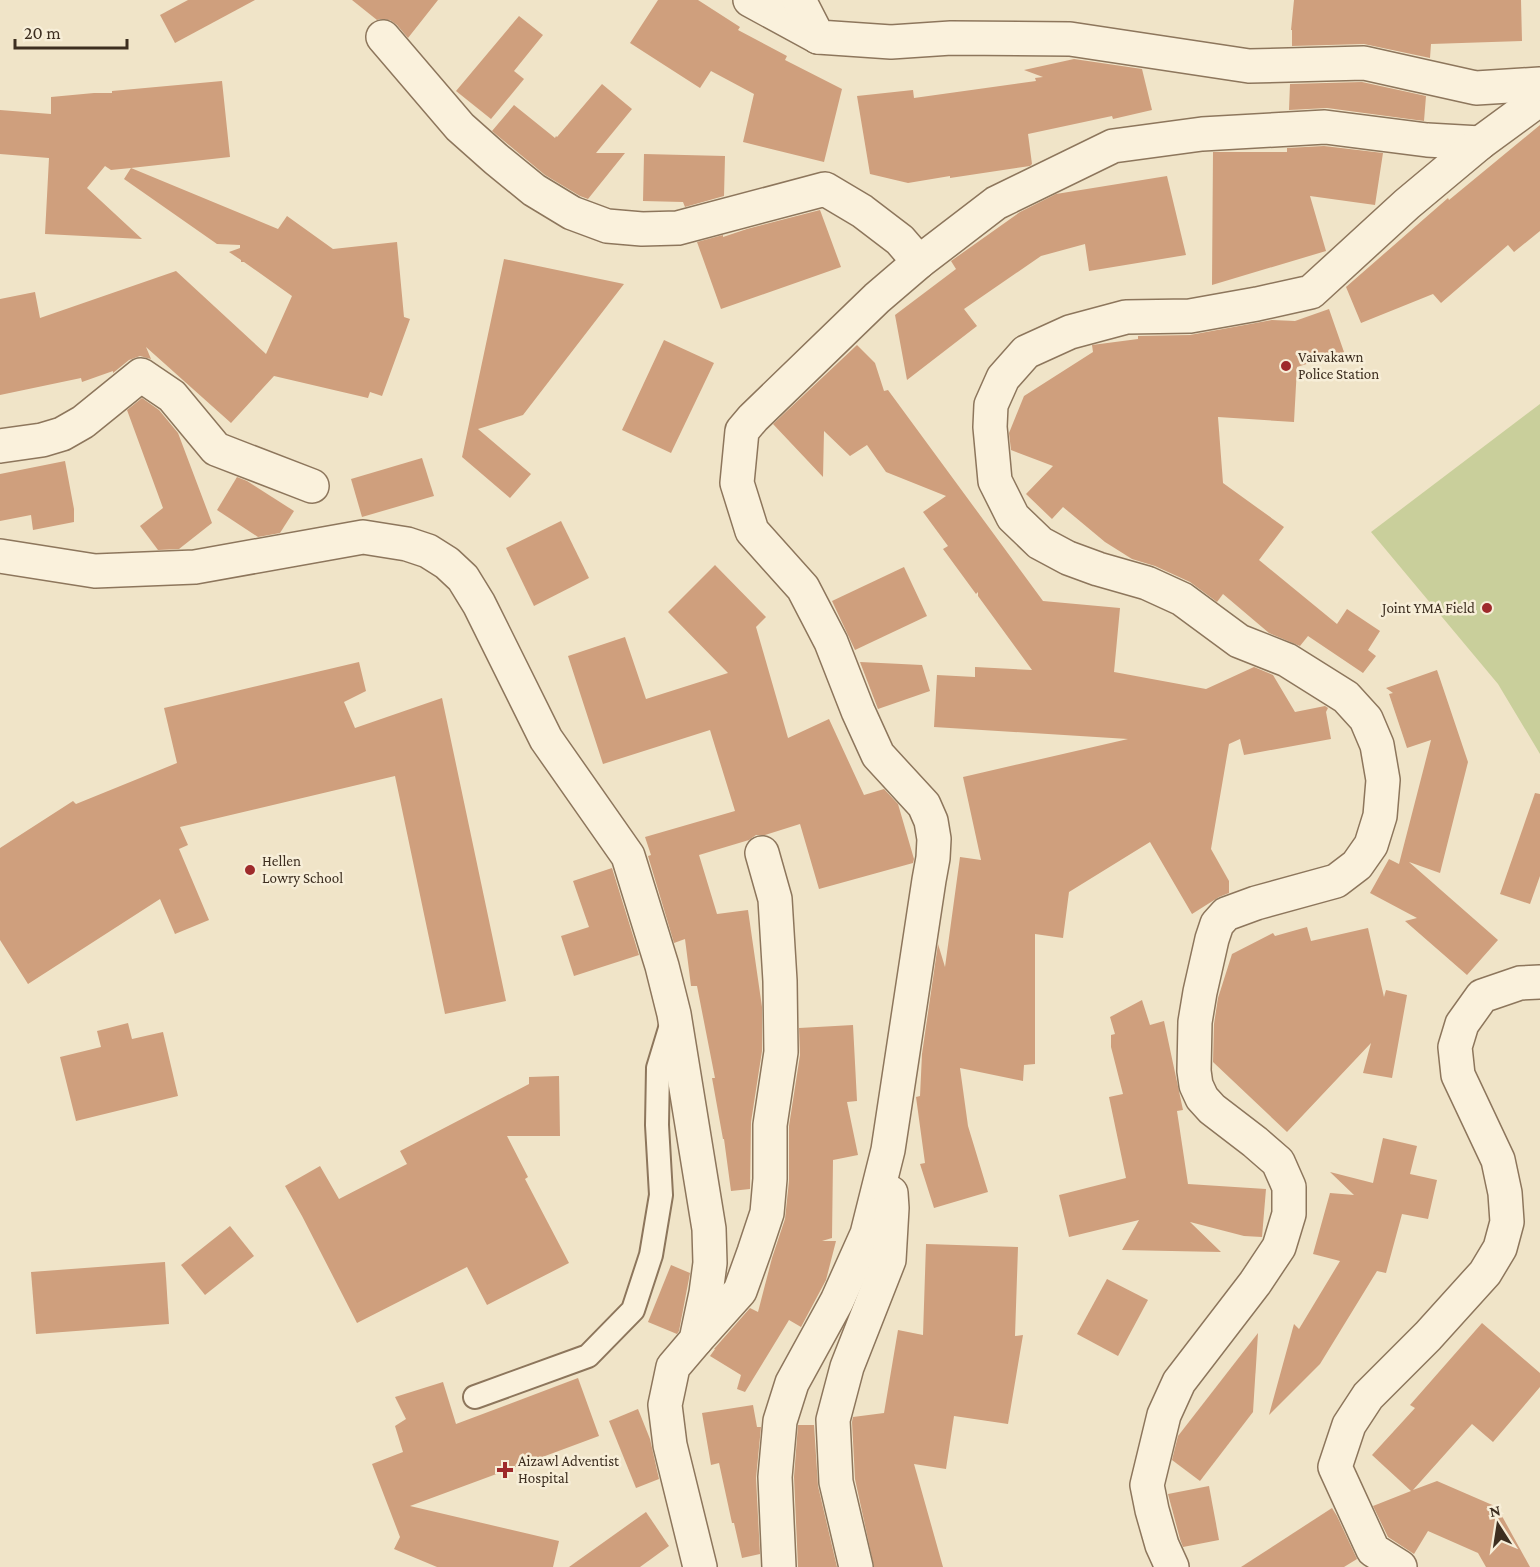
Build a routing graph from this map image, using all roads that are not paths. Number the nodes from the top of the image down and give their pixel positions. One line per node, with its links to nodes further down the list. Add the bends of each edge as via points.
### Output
1 (750, 0): 4 (street)
2 (799, 0): 4 (street)
3 (383, 37): 8 (street, via 460,127 534,190 572,213 607,226 678,228 825,189 900,240)
4 (818, 37): 5 (street, via 891,42 1070,39 1249,66 1364,63 1476,88)
5 (1540, 84)
6 (1540, 99): 7 (street)
7 (1480, 143): 8 (street, via 1325,127 1202,134 1113,146 996,203); 21 (street, via 1311,292 1190,316 1126,317 1070,332 1026,352 1003,378 992,405 995,481 1014,517 1040,543 1068,558 1147,583 1182,599 1239,641 1287,660 1346,697 1366,719 1377,745 1383,780 1380,816 1371,845 1357,865 1336,881 1227,914 1217,924 1212,939 1195,1022 1196,1085 1212,1109 1278,1162 1289,1187 1289,1214 1279,1247 1179,1382 1164,1415 1147,1485 1162,1545)
8 (919, 262): 15 (street, via 742,431 737,483 752,531 803,588 831,642 878,755 924,806 931,821 933,858)
9 (0, 446): 10 (street, via 62,434 141,375 172,396 216,449)
10 (312, 486)
11 (0, 556): 14 (street, via 94,571 195,567 363,537 407,544 447,563 463,578 479,604 546,739 628,856)
12 (762, 853): 16 (street, via 775,899 782,1052 770,1125 767,1213 740,1291)
13 (1540, 982): 22 (street, via 1520,983 1482,996 1462,1024 1455,1047 1458,1075 1498,1160 1508,1222 1500,1248 1485,1273 1368,1396 1349,1425 1335,1467 1373,1550)
14 (674, 1014): 16 (street, via 709,1229 710,1263); 17 (lane, via 658,1068 661,1195 651,1255 633,1310 588,1356)
15 (888, 1150): 19 (street, via 867,1234 837,1301 792,1383 780,1421 775,1478); 20 (street, via 892,1208 889,1260 847,1367 833,1420 836,1482)
16 (696, 1340): 18 (street, via 673,1367 665,1405 670,1445)
17 (476, 1397)
18 (700, 1567)
19 (779, 1567)
20 (856, 1567)
21 (1172, 1567)
22 (1400, 1567)

